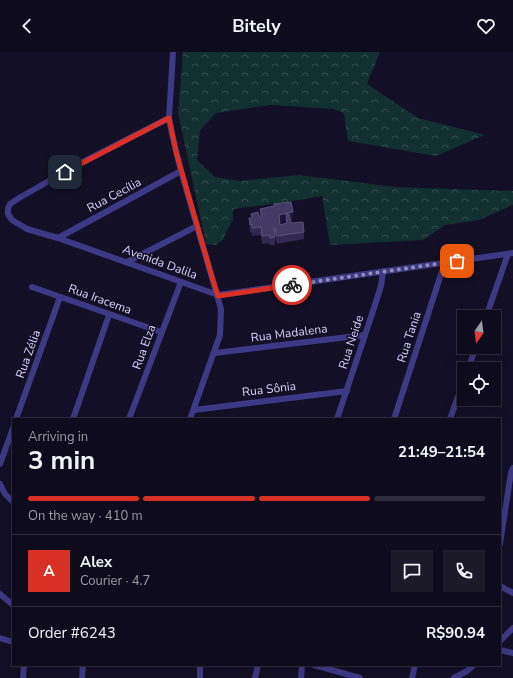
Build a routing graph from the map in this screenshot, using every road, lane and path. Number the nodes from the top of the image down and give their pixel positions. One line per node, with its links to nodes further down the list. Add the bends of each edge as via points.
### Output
1 (173, 52): 2 (street)
2 (169, 118): 3 (street); 5 (street, Avenida Dalila, via 10,204 8,214 17,224)
3 (181, 171): 4 (street); 5 (street, Rua Cecília)
4 (197, 226): 7 (street); 12 (street)
5 (58, 238): 7 (street, Avenida Dalila)
6 (510, 254): 8 (street, Avenida Dalila); 14 (street)
7 (127, 262): 10 (street, Avenida Dalila)
8 (445, 262): 9 (street, Avenida Dalila); 27 (street, Rua Tania)
9 (383, 271): 12 (street, Avenida Dalila); 17 (street, Rua Neide, via 380,290)
10 (181, 282): 12 (street, Avenida Dalila); 16 (street, Rua Elza)
11 (32, 288): 13 (street, Rua Iracema)
12 (218, 296): 18 (street, via 222,322)
13 (60, 297): 15 (street, Rua Iracema); 22 (street, Rua Zélia)
14 (489, 310)
15 (109, 315): 16 (street, Rua Iracema); 23 (street)
16 (161, 332): 24 (street, Rua Elza)
17 (365, 335): 18 (street, Rua Madalena); 19 (street, Rua Neide)
18 (215, 353): 21 (street)
19 (347, 391): 21 (street, Rua Sônia); 26 (street, Rua Neide)
20 (457, 400): 28 (street)
21 (194, 410): 25 (street)
22 (16, 418)
23 (73, 418)
24 (129, 418)
25 (190, 418)
26 (337, 418)
27 (394, 418)
28 (450, 418)
29 (12, 431): 30 (street)
30 (0, 464)
31 (513, 468): 34 (street)
32 (0, 484): 33 (street)
33 (12, 501)
34 (501, 537)
35 (501, 587): 36 (street)
36 (513, 593)
37 (0, 594): 38 (street)
38 (12, 604)
39 (513, 628): 41 (street)
40 (0, 638): 42 (street)
41 (501, 640)
42 (12, 642)
43 (501, 650): 44 (street)
44 (513, 653)
45 (24, 666): 53 (street)
46 (83, 666): 54 (street)
47 (200, 666): 55 (street)
48 (258, 666): 56 (street)
49 (302, 666): 57 (street)
50 (318, 666): 58 (street)
51 (415, 666): 59 (street)
52 (473, 666): 60 (street)
53 (23, 678)
54 (82, 678)
55 (200, 678)
56 (255, 678)
57 (301, 678)
58 (360, 678)
59 (412, 678)
60 (454, 678)

